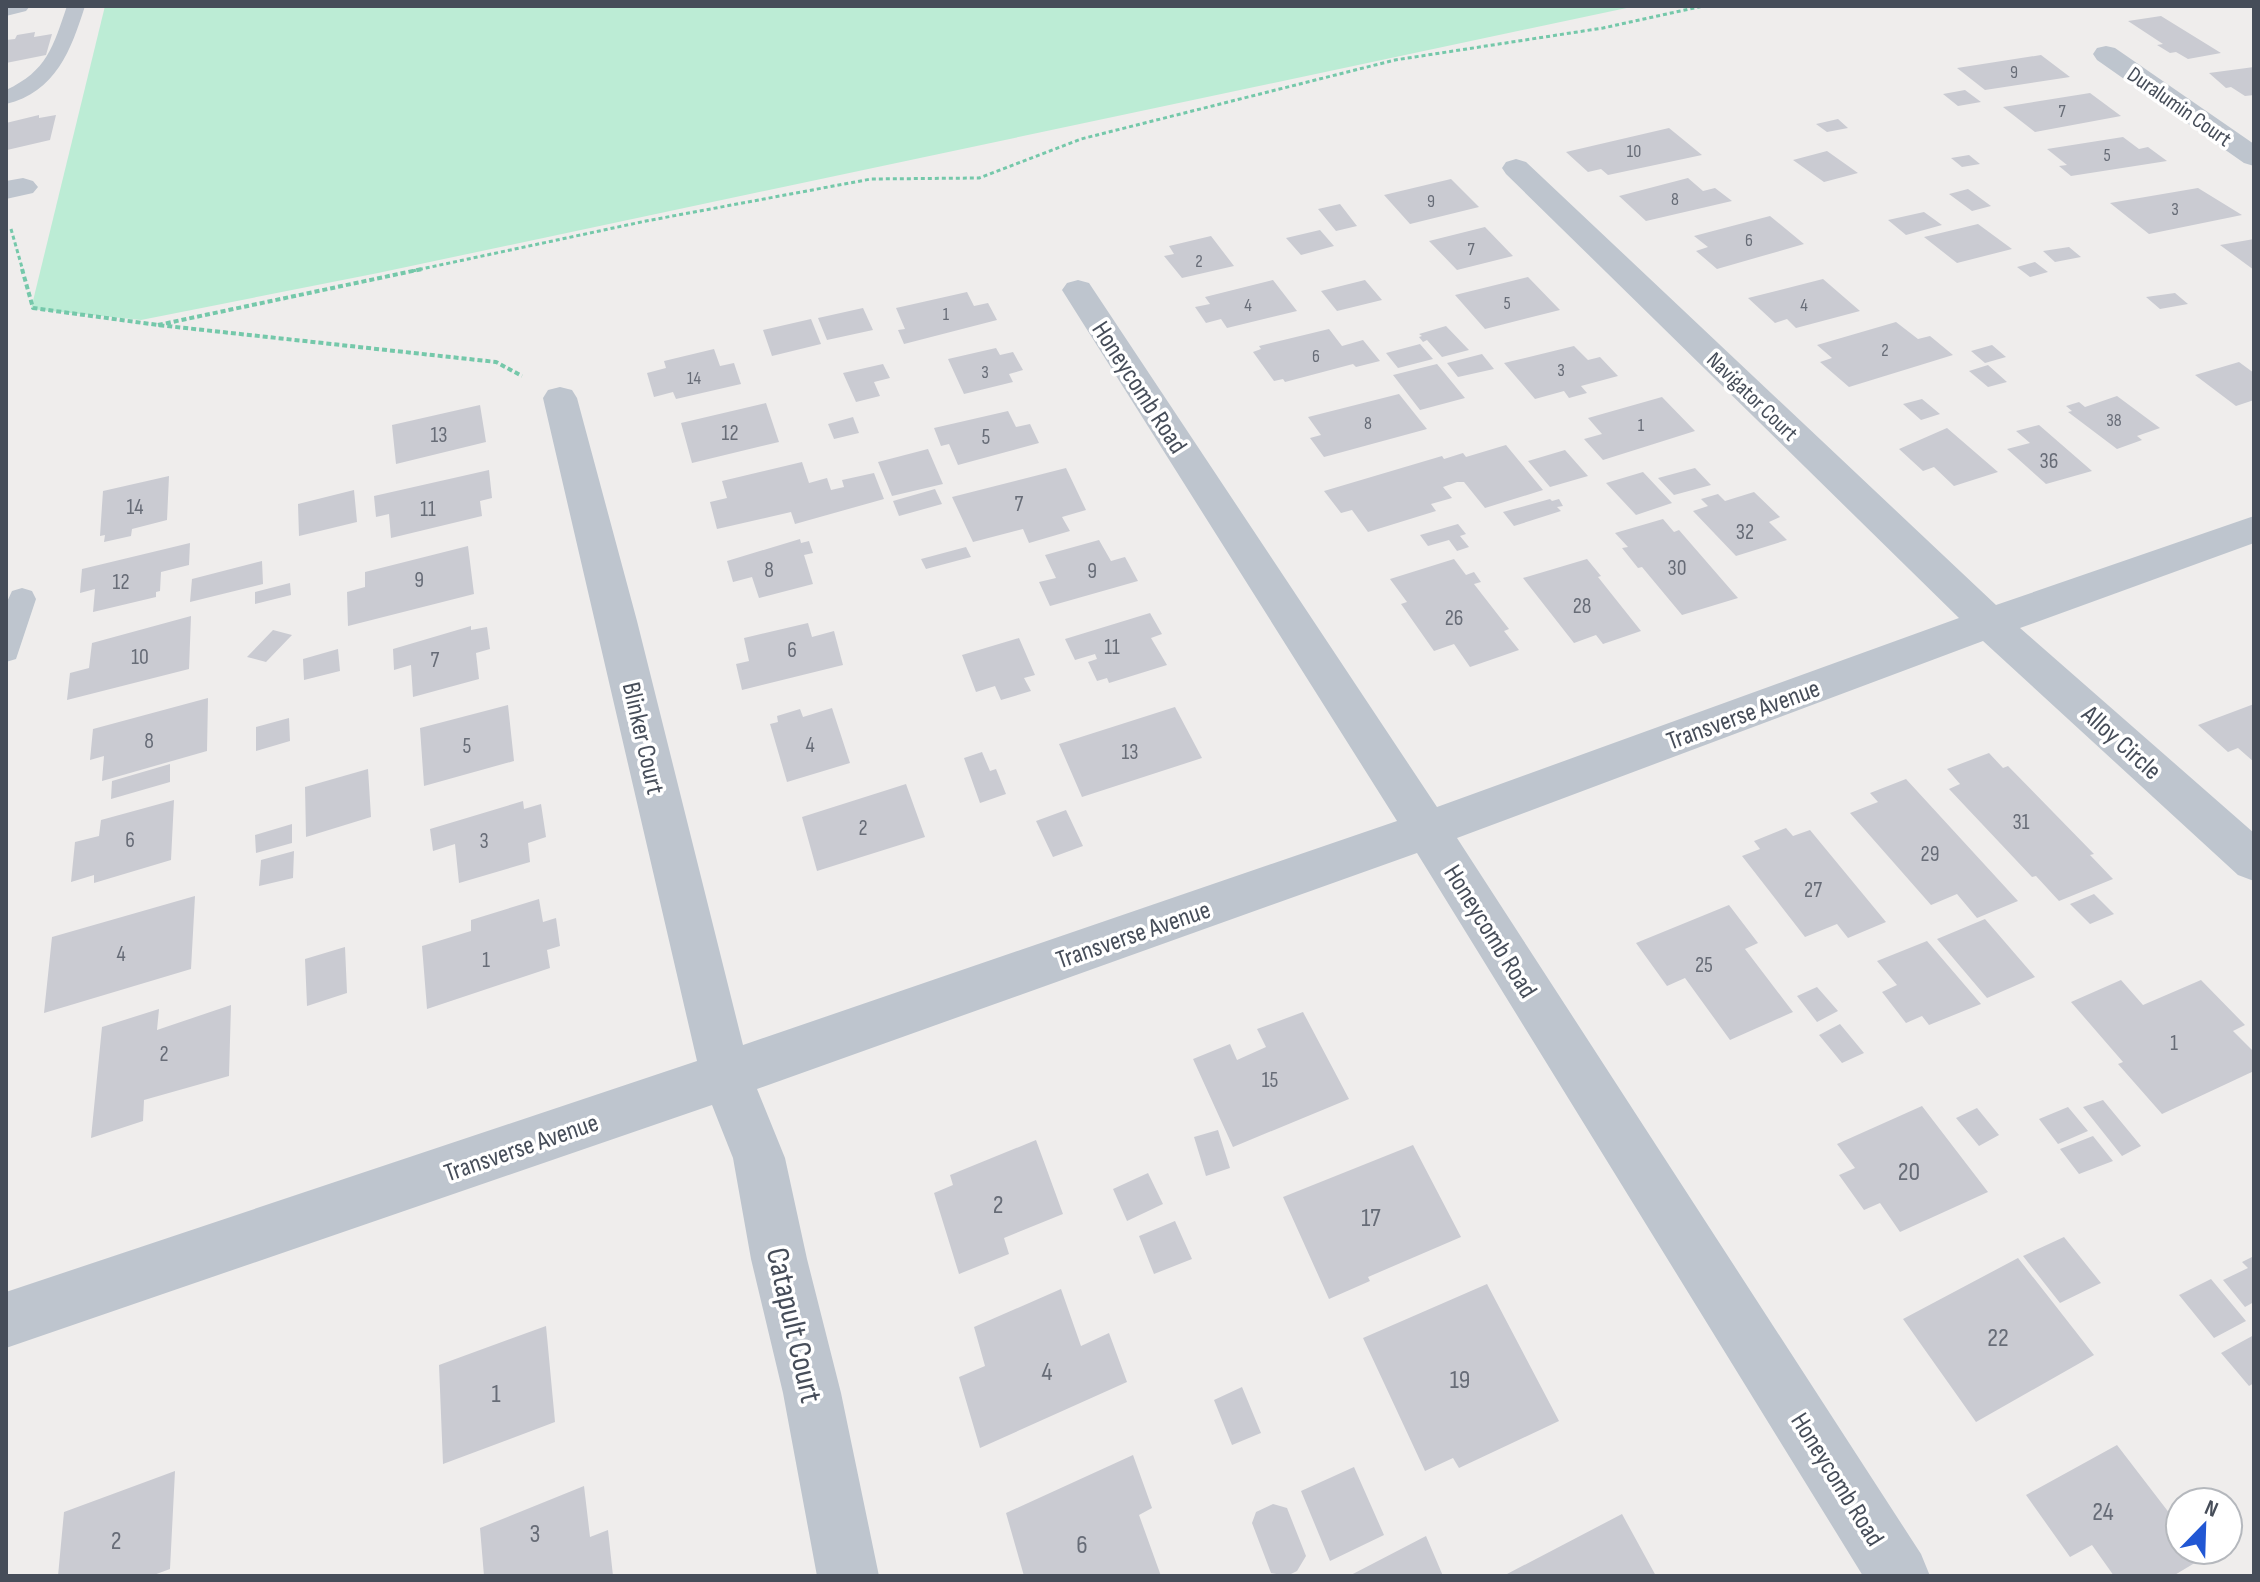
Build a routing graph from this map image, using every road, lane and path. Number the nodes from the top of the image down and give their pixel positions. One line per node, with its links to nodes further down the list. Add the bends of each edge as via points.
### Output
1 (17, 6): 4 (street)
2 (76, 6): 6 (lane, via 56,64 39,82)
3 (1703, 6): 11 (path, via 1603,28 1395,60 1081,139 979,178 871,179)
4 (6, 8)
5 (2106, 54): 7 (street, Duralumin Court)
6 (6, 98)
7 (2254, 157)
8 (1516, 168): 15 (street, Navigator Court)
9 (6, 228): 11 (path, via 12,230 33,308)
10 (1078, 290): 17 (street, Honeycomb Road)
11 (158, 325): 12 (path, via 496,362)
12 (560, 398): 19 (street, Blinker Court)
13 (2254, 529): 15 (street, Transverse Avenue)
14 (22, 599): 16 (lane)
15 (1989, 623): 17 (street, Transverse Avenue); 18 (street, Alloy Circle)
16 (6, 651)
17 (1427, 830): 19 (street, Transverse Avenue); 22 (street, Honeycomb Road)
18 (2254, 861)
19 (727, 1078): 20 (street, Transverse Avenue); 21 (street, Catapult Court, via 759,1158)
20 (6, 1320)
21 (848, 1576)
22 (1899, 1576)

